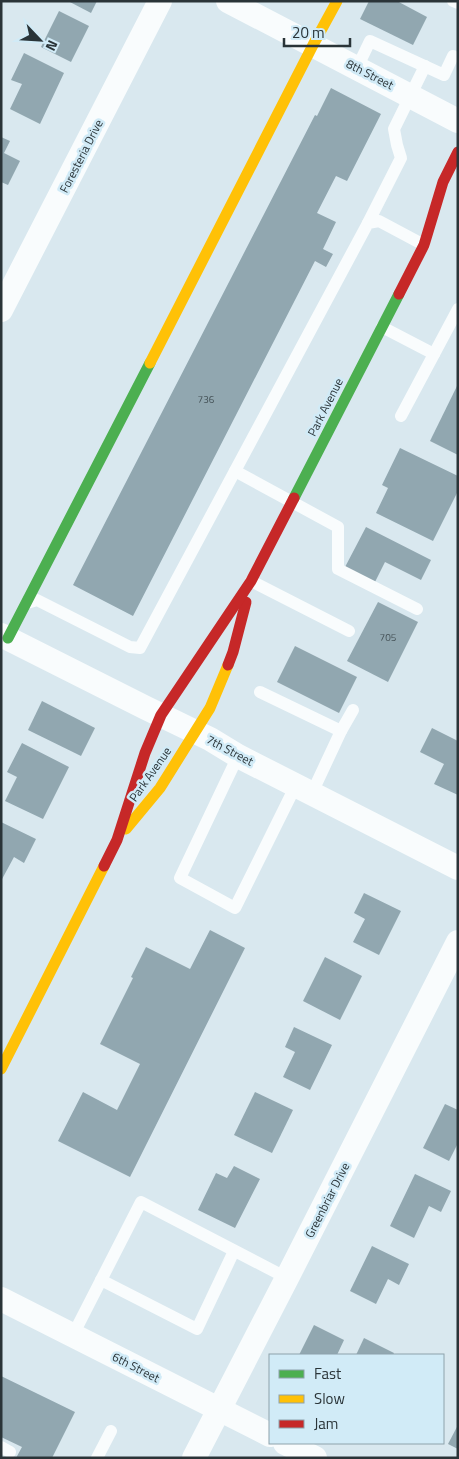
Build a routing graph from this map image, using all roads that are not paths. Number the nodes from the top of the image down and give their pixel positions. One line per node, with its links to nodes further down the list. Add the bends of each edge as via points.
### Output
1 (160, 1): 17 (street, Foresteria Drive)
2 (228, 1): 6 (street, 8th Street)
3 (337, 1): 6 (street)
4 (453, 1): 5 (lane)
5 (458, 3)
6 (313, 45): 9 (street, 8th Street); 24 (street)
7 (453, 56): 8 (lane, via 444,75)
8 (425, 66): 9 (lane, via 370,40); 10 (lane)
9 (357, 68): 10 (street, 8th Street)
10 (411, 96): 11 (street, 8th Street); 13 (lane, via 394,128 401,158)
11 (458, 121)
12 (458, 152): 15 (street, Park Avenue, via 443,182)
13 (368, 223): 15 (lane, via 379,221); 21 (lane)
14 (443, 223): 15 (street, Park Avenue)
15 (424, 245): 18 (street, Park Avenue)
16 (458, 309): 19 (lane)
17 (1, 310)
18 (382, 327): 19 (lane); 22 (street, Park Avenue)
19 (434, 354): 20 (lane)
20 (401, 416)
21 (235, 471): 22 (lane); 24 (lane, via 140,648 130,647 38,600)
22 (292, 502): 23 (street, Park Avenue); 25 (lane, via 338,527 338,569)
23 (251, 581): 26 (lane); 30 (street, Park Avenue); 32 (street, Park Avenue, via 233,652 210,708)
24 (25, 604): 27 (street)
25 (417, 609)
26 (349, 631)
27 (5, 637): 30 (street, 7th Street)
28 (260, 692): 31 (lane)
29 (354, 710): 31 (lane)
30 (161, 715): 32 (street, 7th Street); 35 (street, Park Avenue)
31 (341, 731): 34 (lane)
32 (195, 732): 33 (street, 7th Street); 35 (street, Park Avenue, via 160,788)
33 (238, 756): 34 (street, 7th Street); 34 (lane, via 180,878 235,908)
34 (304, 789): 36 (street, 7th Street)
35 (117, 840): 38 (street, Park Avenue)
36 (458, 868)
37 (458, 942): 40 (street, Greenbriar Drive)
38 (1, 1069)
39 (234, 1251): 40 (lane); 41 (lane, via 141,1202); 41 (lane, via 197,1329)
40 (287, 1278): 44 (street, Greenbriar Drive)
41 (101, 1280): 43 (lane)
42 (1, 1298): 43 (street, 6th Street)
43 (72, 1335): 44 (street, 6th Street)
44 (220, 1409): 46 (street, 6th Street); 49 (street, Greenbriar Drive)
45 (111, 1431): 48 (lane)
46 (269, 1434)
47 (287, 1444): 50 (street)
48 (97, 1458)
49 (194, 1458)
50 (315, 1458)

